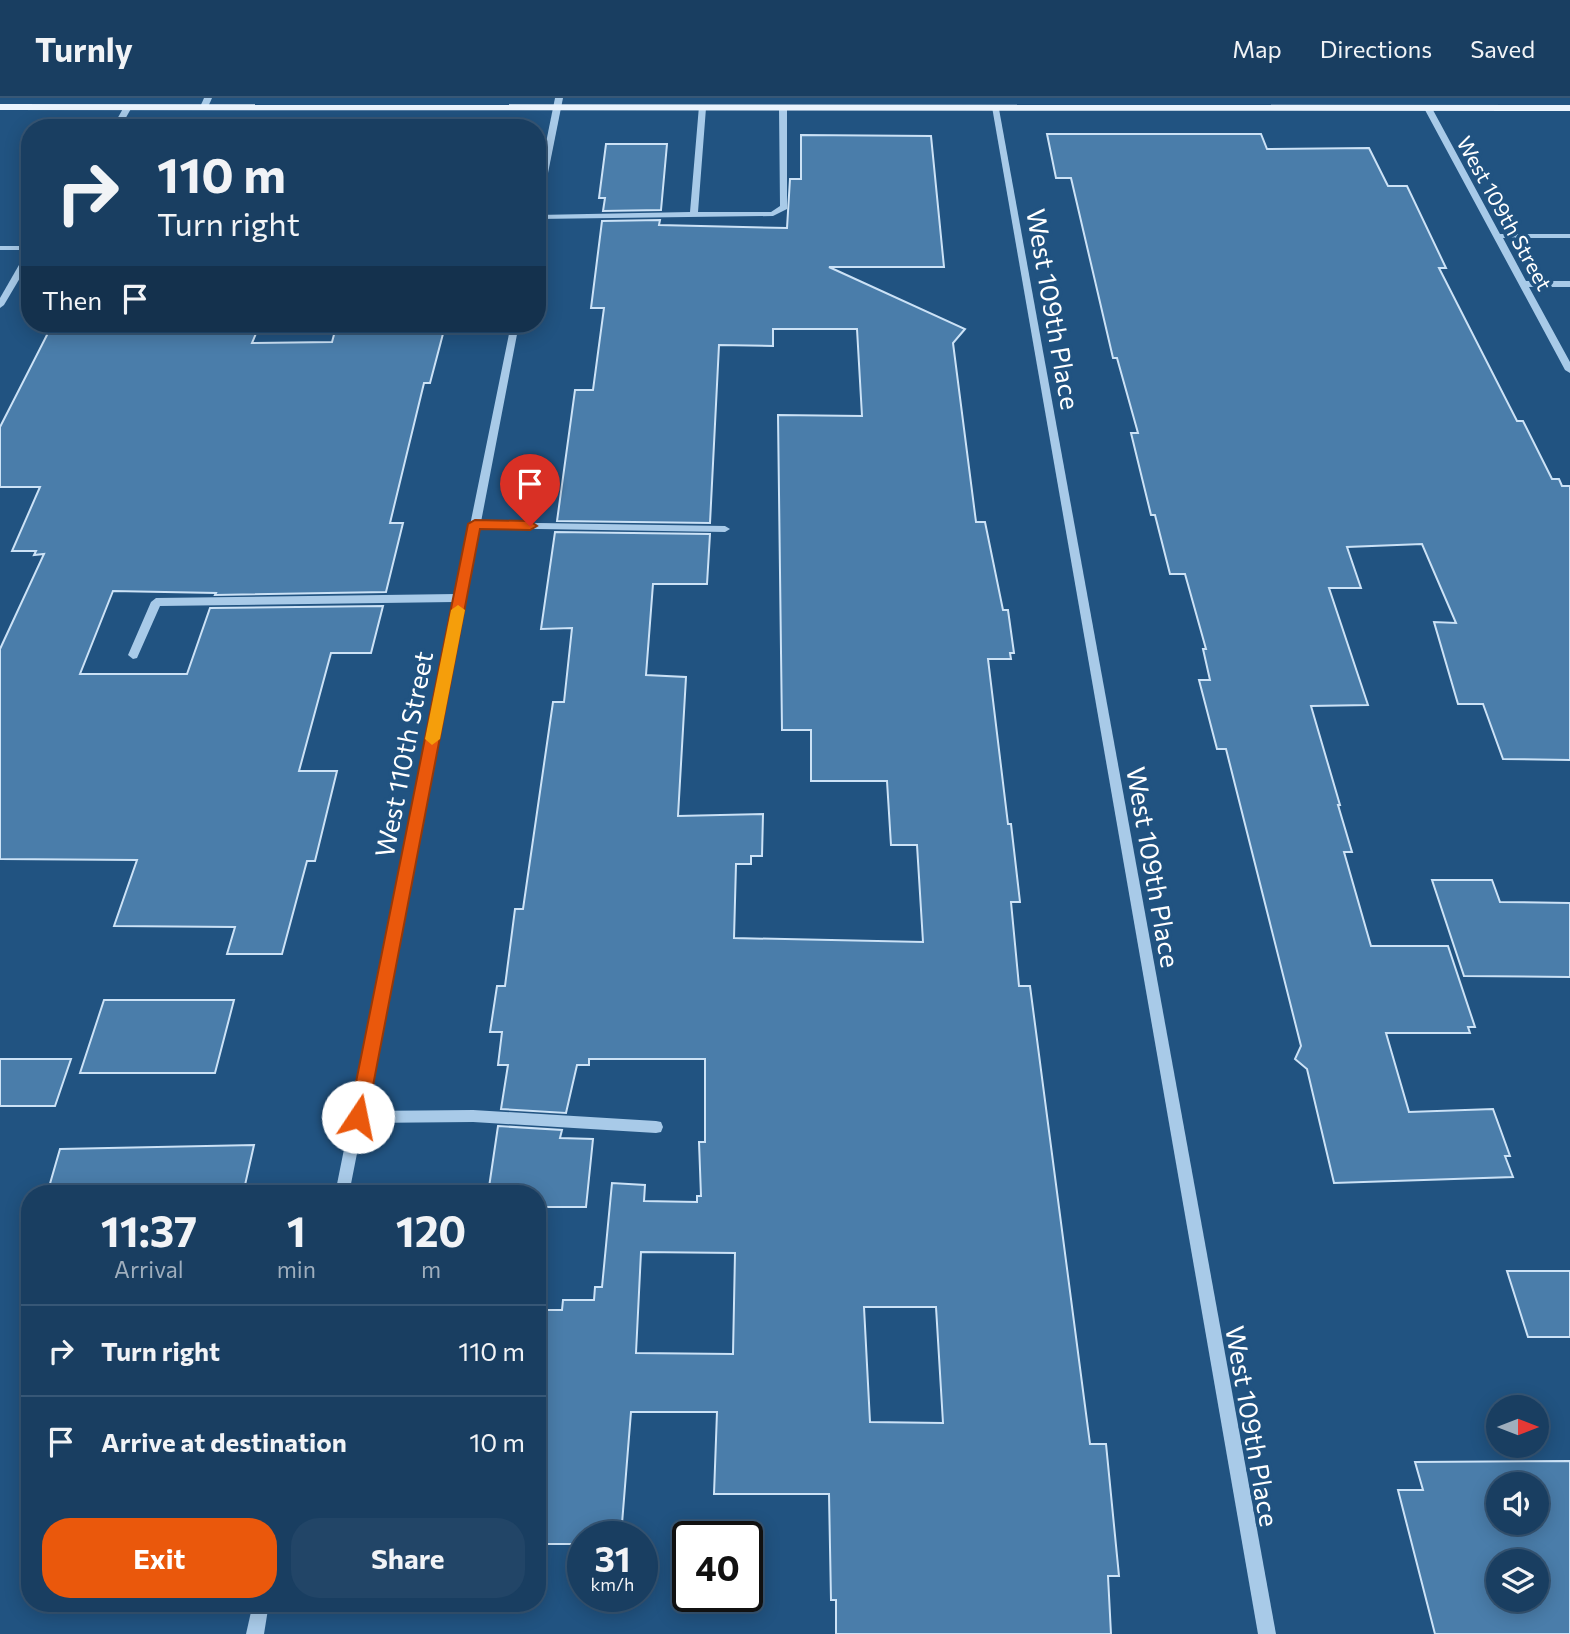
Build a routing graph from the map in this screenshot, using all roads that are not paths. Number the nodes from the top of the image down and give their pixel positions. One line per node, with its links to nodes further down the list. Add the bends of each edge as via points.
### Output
1 (206, 102): 2 (main road); 4 (main road)
2 (558, 103): 5 (main road); 11 (street)
3 (0, 107): 4 (main road)
4 (128, 107): 10 (street)
5 (702, 108): 6 (main road); 12 (street)
6 (783, 108): 8 (main road); 12 (street, via 784,207 773,214)
7 (1570, 108): 9 (main road)
8 (995, 109): 9 (main road); 33 (street, West 109th Place)
9 (1429, 110): 14 (street, West 109th Street)
10 (121, 119)
11 (546, 163)
12 (694, 214): 13 (street)
13 (546, 217)
14 (1499, 236): 15 (street); 19 (street, West 109th Street)
15 (1570, 236)
16 (0, 248): 17 (street)
17 (21, 248)
18 (21, 269): 21 (street)
19 (1524, 284): 20 (street); 23 (street, West 109th Street)
20 (1570, 284)
21 (0, 305)
22 (512, 333): 24 (street, West 110th Street)
23 (1569, 365)
24 (475, 524): 25 (street); 26 (street, West 110th Street)
25 (725, 529)
26 (460, 598): 27 (street, via 156,602); 28 (street, West 110th Street)
27 (133, 655)
28 (358, 1117): 29 (street, via 473,1116); 30 (street, West 110th Street)
29 (656, 1128)
30 (344, 1185)
31 (259, 1612): 32 (street)
32 (255, 1634)
33 (1267, 1634)

